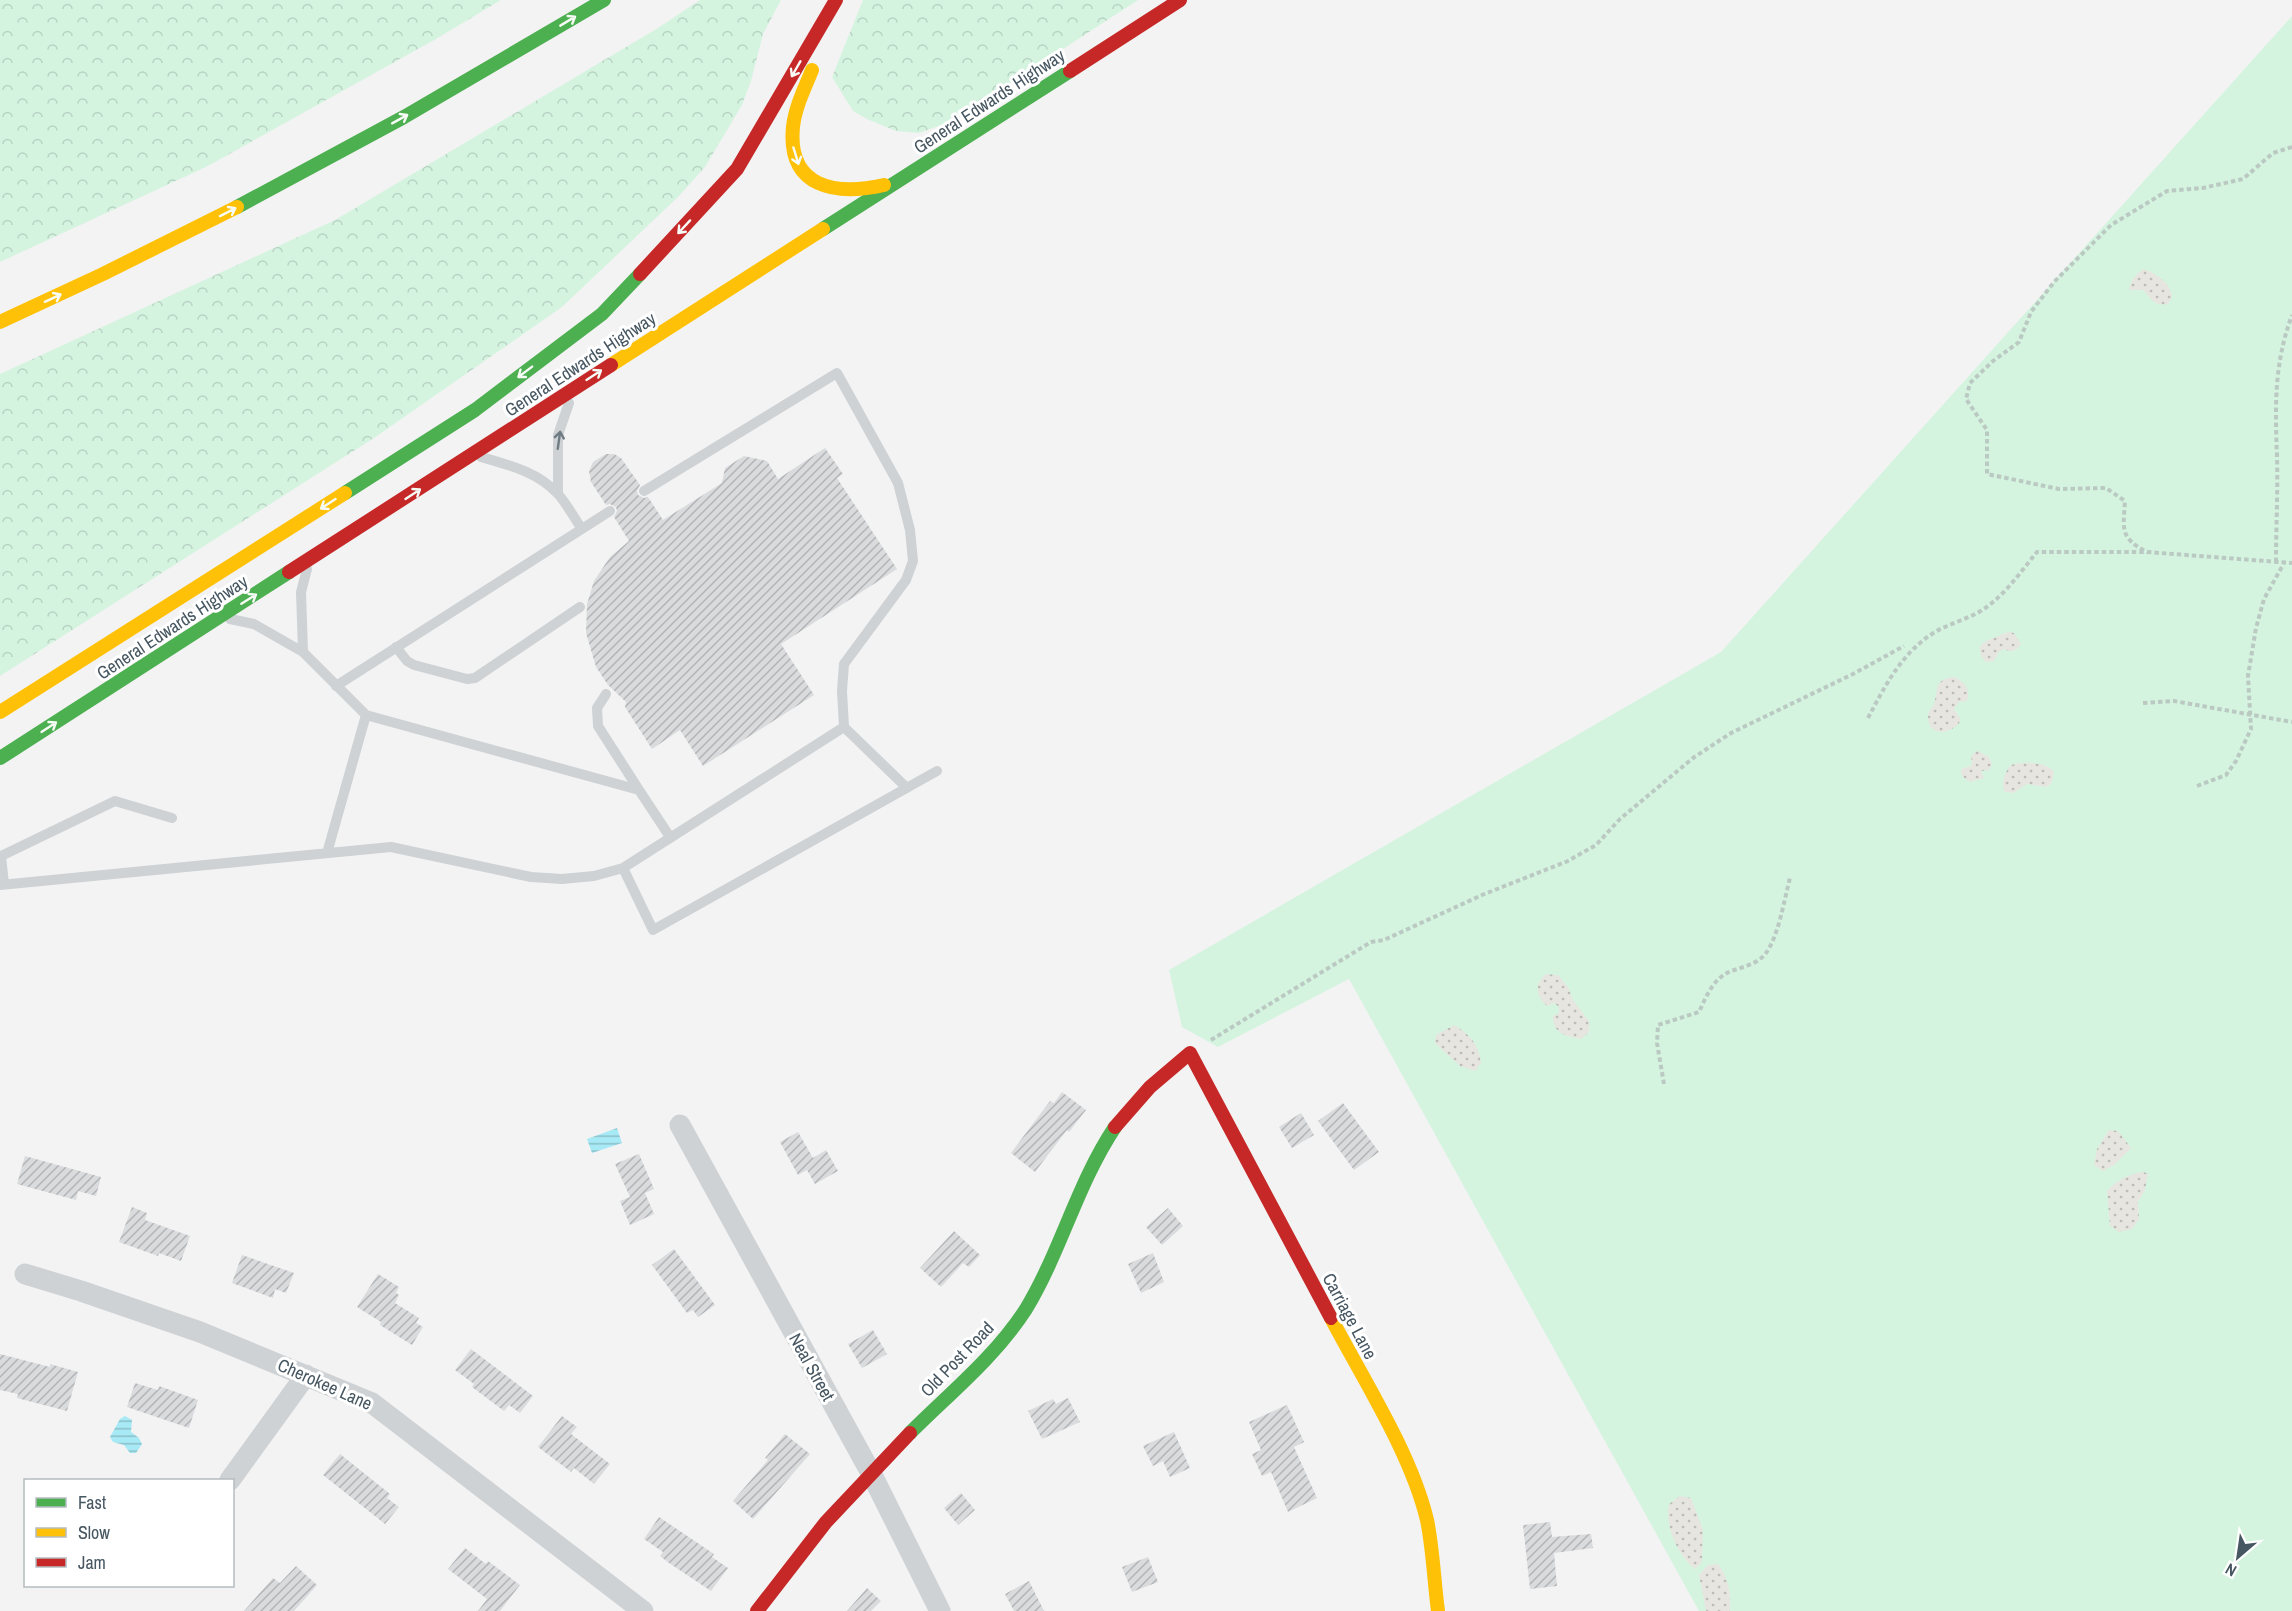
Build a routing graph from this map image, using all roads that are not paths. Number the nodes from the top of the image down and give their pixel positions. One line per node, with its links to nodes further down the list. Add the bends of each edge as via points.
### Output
1 (604, 0): 5 (main road, one-way to 1, via 297,176)
2 (836, 0): 4 (main road, one-way to 4, via 795,117 792,142 796,158 814,181 836,190 868,189); 19 (main road, General Edwards Highway, one-way to 19, via 737,169 602,314 475,410)
3 (1180, 0): 4 (main road, General Edwards Highway)
4 (904, 177): 6 (main road, General Edwards Highway, one-way to 4)
5 (0, 322)
6 (574, 388): 7 (main road, General Edwards Highway); 9 (lane, one-way to 6, via 558,435)
7 (474, 455): 9 (lane, via 513,466); 12 (main road, General Edwards Highway, one-way to 7)
8 (644, 491): 21 (lane, via 837,373 898,483 913,561 906,580 844,664)
9 (558, 494): 11 (lane)
10 (610, 512): 11 (lane)
11 (582, 530): 15 (lane)
12 (309, 561): 14 (main road, General Edwards Highway, one-way to 12); 16 (lane, via 301,592)
13 (580, 607): 15 (lane, via 475,678 414,665)
14 (220, 617): 16 (lane, via 254,624); 22 (main road, General Edwards Highway, one-way to 14)
15 (396, 648): 17 (lane)
16 (303, 652): 17 (lane)
17 (336, 686): 20 (lane)
18 (606, 694): 25 (lane, via 597,708 598,726)
19 (0, 712)
20 (366, 715): 25 (lane); 28 (lane)
21 (843, 727): 24 (lane); 27 (lane)
22 (0, 758)
23 (937, 771): 24 (lane)
24 (907, 788): 29 (lane, via 653,930)
25 (639, 790): 27 (lane)
26 (172, 818): 30 (lane, via 115,801 2,856)
27 (670, 837): 29 (lane)
28 (327, 853): 29 (lane, via 391,847 531,877 562,879); 30 (lane)
29 (623, 868)
30 (2, 884)
31 (1190, 1053): 35 (main road, Old Post Road, via 1153,1082 1121,1117 1097,1156 1037,1288 1014,1325 992,1353); 40 (main road, Carriage Lane, via 1401,1450 1427,1521)
32 (680, 1125): 35 (street, Neal Street)
33 (26, 1274): 34 (street, Cherokee Lane, via 200,1332)
34 (306, 1375): 36 (street); 37 (street, Cherokee Lane, via 372,1403)
35 (871, 1473): 38 (main road, Old Post Road, via 803,1550); 39 (street, Neal Street)
36 (231, 1479)
37 (643, 1611)
38 (757, 1611)
39 (940, 1611)
40 (1438, 1611)

